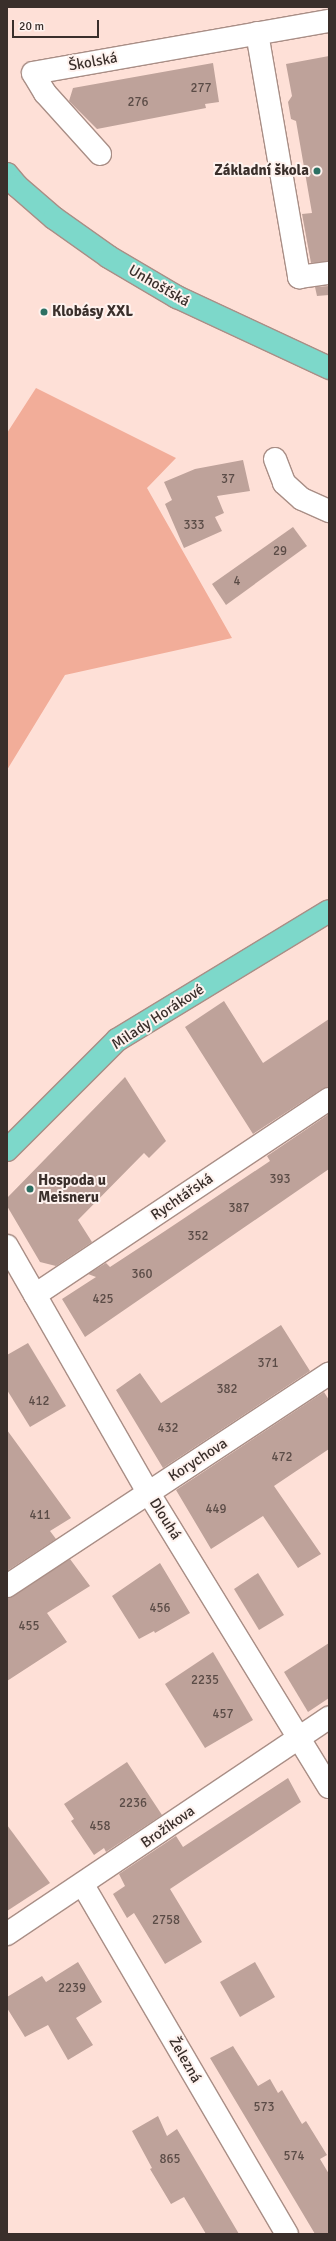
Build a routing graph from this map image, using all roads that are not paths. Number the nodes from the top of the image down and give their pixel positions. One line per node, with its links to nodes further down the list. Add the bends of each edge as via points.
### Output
1 (329, 20): 2 (street, Školská)
2 (257, 33): 3 (street, Školská, via 33,73 44,93); 5 (street, via 299,277)
3 (100, 154)
4 (7, 174): 6 (main road, Unhošťská, via 16,186 54,218 109,257 177,297)
5 (329, 273)
6 (329, 368)
7 (275, 459): 8 (street, via 284,483 302,499)
8 (329, 511)
9 (329, 911): 11 (main road, Milady Horákové, via 117,1040)
10 (329, 1099): 13 (street, Rychtářská)
11 (7, 1150)
12 (7, 1246): 13 (street, Dlouhá)
13 (35, 1295): 15 (street, Dlouhá)
14 (329, 1374): 15 (street, Korychova)
15 (148, 1492): 16 (street, Korychova); 18 (street, Dlouhá)
16 (7, 1586)
17 (329, 1718): 18 (street, Brožíkova)
18 (300, 1737): 19 (street, Dlouhá); 20 (street, Brožíkova)
19 (329, 1787)
20 (83, 1885): 21 (street, Brožíkova); 22 (street, Železná)
21 (7, 1934)
22 (287, 2234)

